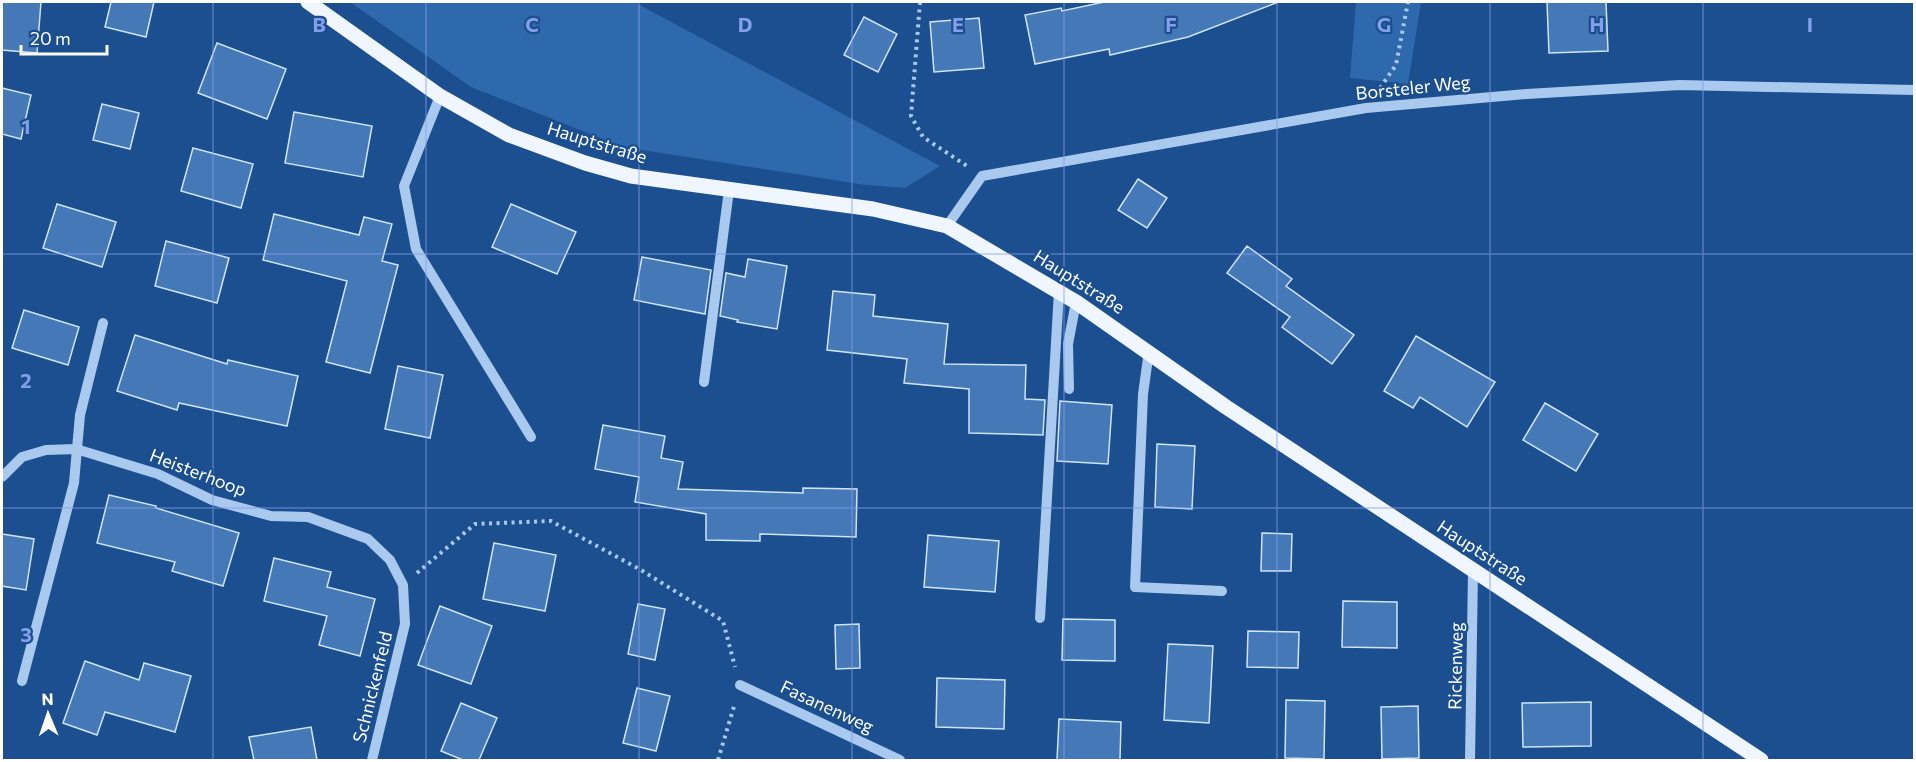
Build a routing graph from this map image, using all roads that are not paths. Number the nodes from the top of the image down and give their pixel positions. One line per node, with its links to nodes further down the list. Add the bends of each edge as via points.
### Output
1 (308, 2): 3 (main road, Hauptstraße)
2 (1914, 90): 5 (street, Borsteler Weg, via 1680,85 1366,108 982,176)
3 (440, 96): 4 (main road, Hauptstraße, via 509,135 585,163 631,176); 12 (street, via 404,186 416,249)
4 (729, 190): 5 (main road, Hauptstraße, via 873,209); 10 (street)
5 (947, 226): 6 (main road, Hauptstraße)
6 (1059, 291): 7 (main road, Hauptstraße); 18 (street)
7 (1076, 302): 9 (main road, Hauptstraße); 11 (street, via 1068,344)
8 (103, 322): 13 (street, via 80,415)
9 (1149, 351): 15 (main road, Hauptstraße); 17 (street, via 1143,394 1135,587)
10 (704, 382)
11 (1069, 388)
12 (531, 437)
13 (76, 449): 14 (street, Heisterhoop, via 46,450 22,457); 16 (street, Heisterhoop, via 158,474 212,500 271,516 308,517 369,539 390,560); 19 (street, via 74,483)
14 (2, 477)
15 (1473, 571): 23 (street, Rickenweg); 24 (main road, Hauptstraße)
16 (403, 585): 21 (street, Schnickenfeld, via 405,624)
17 (1222, 591)
18 (1040, 618)
19 (22, 681)
20 (740, 685): 22 (street, Fasanenweg)
21 (372, 760)
22 (900, 760)
23 (1470, 760)
24 (1761, 760)

